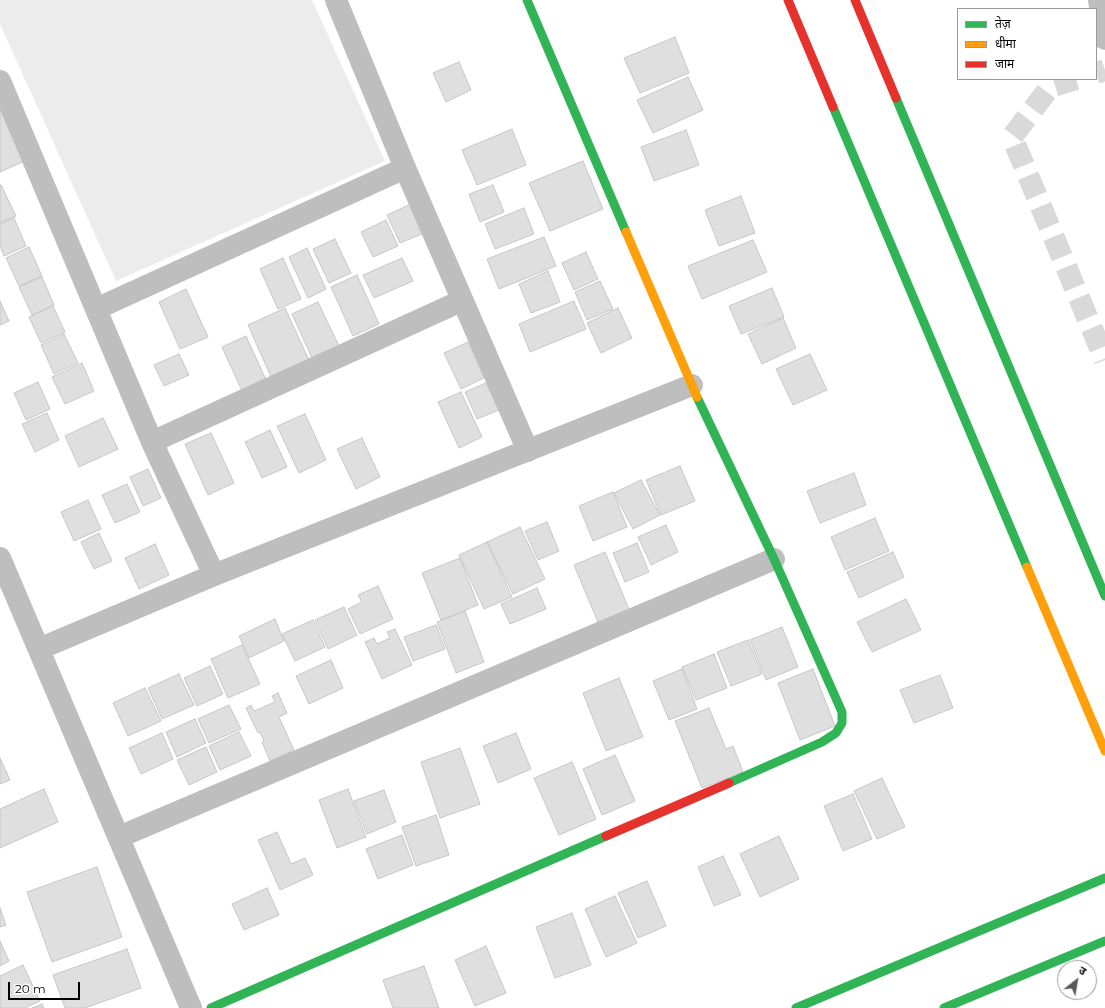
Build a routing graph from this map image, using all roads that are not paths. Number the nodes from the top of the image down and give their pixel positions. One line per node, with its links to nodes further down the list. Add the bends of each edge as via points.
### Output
1 (336, 0): 8 (street)
2 (527, 0): 11 (street)
3 (788, 0): 19 (street)
4 (855, 0): 17 (street)
5 (1099, 0): 6 (street)
6 (1105, 39)
7 (0, 81): 10 (street)
8 (405, 168): 9 (street); 10 (street)
9 (461, 301): 12 (street); 13 (street)
10 (96, 309): 12 (street)
11 (692, 385): 13 (street); 15 (street)
12 (152, 442): 16 (street)
13 (528, 451): 16 (street)
14 (0, 558): 18 (street)
15 (774, 559): 20 (street); 24 (street, via 842,712 842,723 836,733 822,742)
16 (214, 575): 18 (street)
17 (1105, 596)
18 (39, 649): 20 (street)
19 (1105, 751)
20 (119, 837): 23 (street)
21 (1105, 878): 25 (street)
22 (1105, 941): 26 (street)
23 (192, 1008)
24 (211, 1008)
25 (796, 1008)
26 (944, 1008)

